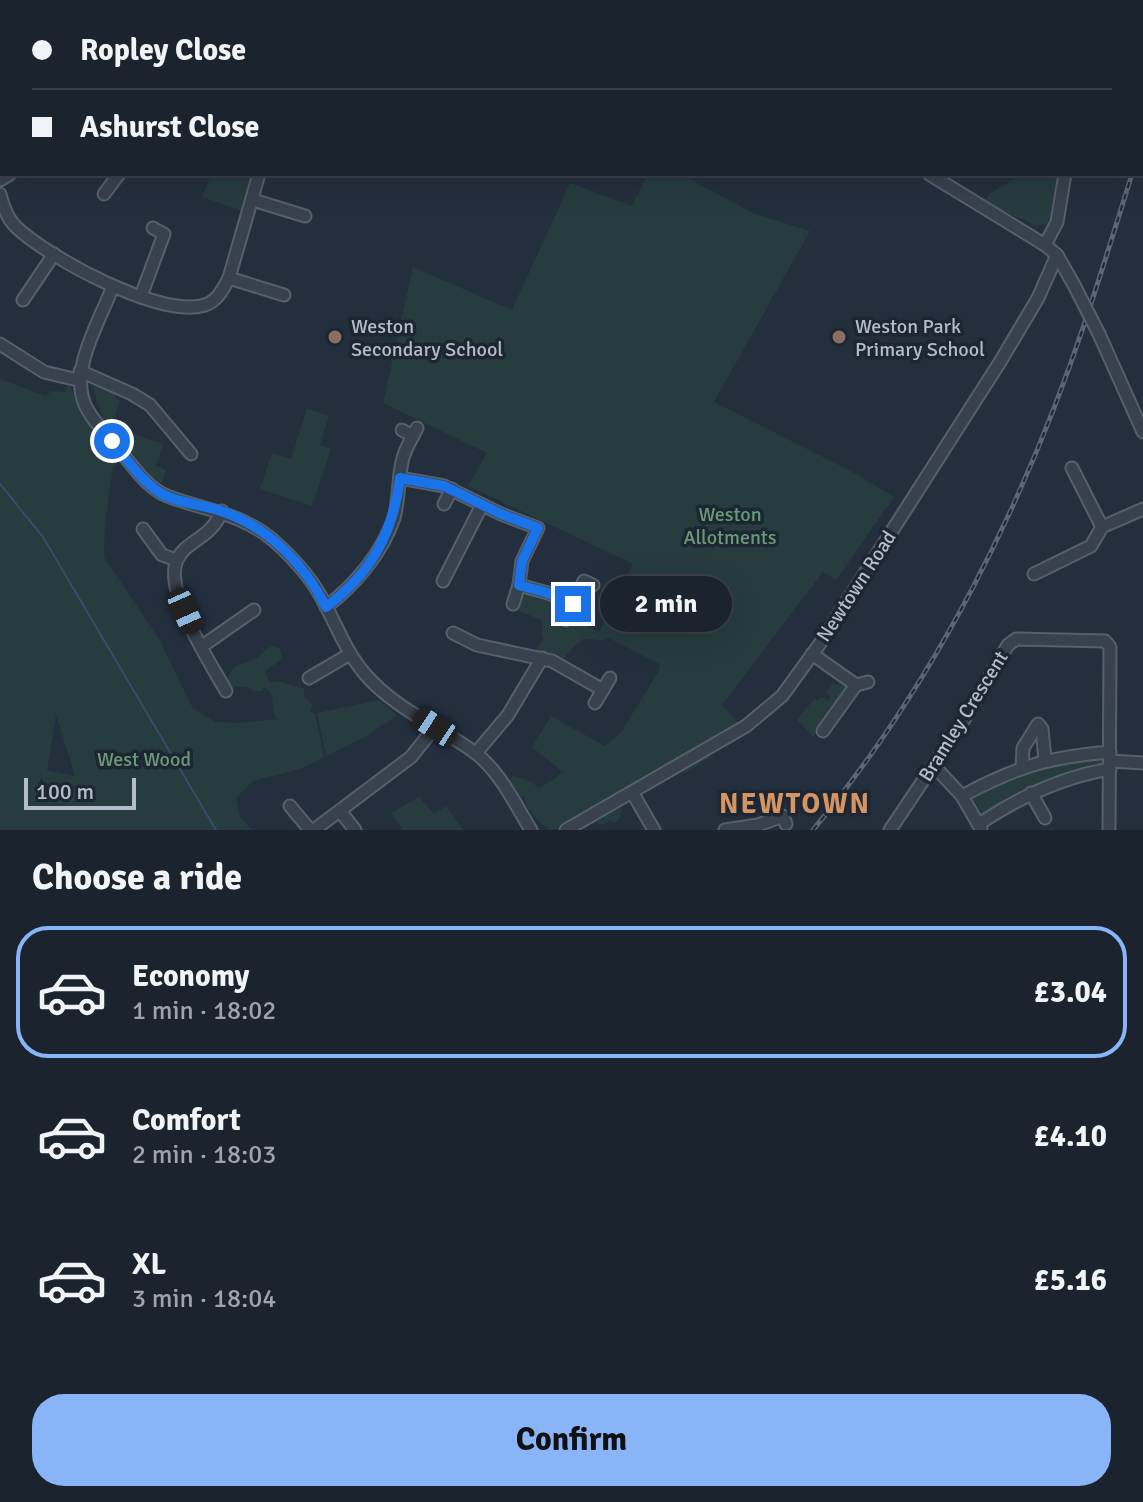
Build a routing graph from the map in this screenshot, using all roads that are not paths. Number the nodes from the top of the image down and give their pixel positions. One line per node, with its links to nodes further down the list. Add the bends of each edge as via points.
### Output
1 (118, 176): 5 (street)
2 (259, 176): 6 (street)
3 (932, 176): 10 (street)
4 (1065, 176): 10 (street, via 1057,222)
5 (104, 194)
6 (253, 200): 8 (street); 13 (street)
7 (1, 202): 11 (street, via 16,227)
8 (305, 216)
9 (153, 228): 16 (street, via 164,234)
10 (1045, 245): 12 (street)
11 (54, 254): 14 (street); 17 (street)
12 (1057, 255): 21 (street, bridge); 45 (street, Newtown Road, via 1001,359)
13 (229, 278): 15 (street); 16 (street, via 221,293 204,305 185,307)
14 (113, 286): 16 (street); 19 (street)
15 (284, 295)
16 (141, 296)
17 (23, 300)
18 (0, 344): 19 (street, via 44,372)
19 (79, 375): 22 (street, via 150,405); 29 (street, via 82,397 96,422 145,480 163,494)
20 (411, 431): 24 (street)
21 (1143, 432)
22 (191, 454)
23 (1072, 468): 30 (street)
24 (400, 478): 25 (street); 39 (street, via 393,520 379,546 363,562 349,590)
25 (452, 489): 26 (street); 27 (street)
26 (444, 504)
27 (482, 505): 34 (street); 36 (street, via 538,528 522,561)
28 (1143, 509): 30 (street)
29 (222, 511): 32 (street, via 216,526); 39 (street, via 261,531 293,559)
30 (1102, 527): 33 (street, via 1091,546)
31 (143, 529): 32 (street, via 162,555)
32 (177, 560): 43 (street, via 175,587)
33 (1039, 571)
34 (443, 581)
35 (584, 581): 38 (street)
36 (519, 585): 37 (street); 38 (street)
37 (513, 604)
38 (573, 604): 41 (street)
39 (326, 607): 44 (street)
40 (254, 610): 43 (street)
41 (566, 620)
42 (453, 633): 46 (street, via 464,646)
43 (201, 647): 50 (street)
44 (350, 654): 47 (street); 52 (street, via 385,693)
45 (812, 654): 53 (street, via 862,684); 60 (street, Newtown Road, via 782,696 754,721)
46 (542, 658): 49 (street); 54 (street, via 508,715)
47 (309, 678)
48 (610, 678): 49 (street)
49 (603, 690): 51 (street)
50 (226, 691)
51 (595, 703)
52 (435, 727): 54 (street); 64 (street, via 411,757)
53 (823, 731)
54 (476, 753): 71 (street)
55 (1045, 760): 56 (street); 59 (street); 59 (street, via 1038,724 1023,748)
56 (1110, 761): 57 (street); 58 (street, Bramley Crescent, via 1108,643 1016,639); 61 (street); 75 (street, Bramley Crescent)
57 (1143, 763)
58 (934, 766): 62 (street); 74 (street, Bramley Crescent)
59 (1022, 767): 62 (street)
60 (632, 792): 68 (street, Newtown Road); 72 (street)
61 (1031, 793): 65 (street); 67 (street)
62 (962, 796): 67 (street)
63 (290, 806): 69 (street)
64 (340, 811): 69 (street); 70 (street)
65 (1045, 818)
66 (786, 824): 73 (street, via 783,816)
67 (980, 827)
68 (574, 828)
69 (312, 830)
70 (355, 830)
71 (531, 830)
72 (654, 830)
73 (725, 830)
74 (890, 830)
75 (1109, 830)

